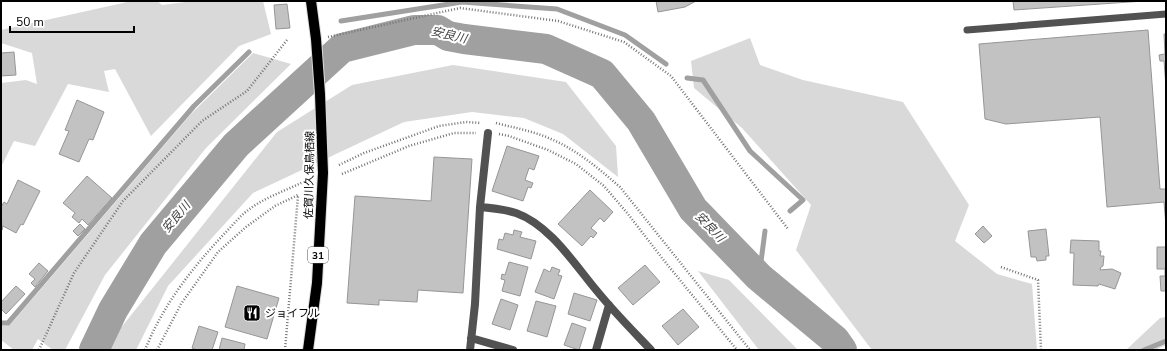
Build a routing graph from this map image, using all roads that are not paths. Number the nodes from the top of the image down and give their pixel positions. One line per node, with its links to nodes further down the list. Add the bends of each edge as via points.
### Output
1 (311, 1): 8 (main road, 佐賀川久保鳥栖線 / 31, via 320,94 322,160 317,283)
2 (1166, 14): 3 (lane)
3 (967, 30)
4 (488, 133): 5 (street)
5 (480, 206): 6 (street, via 517,213 530,220 559,244); 7 (street)
6 (609, 305): 11 (street); 12 (street)
7 (472, 338): 9 (street); 10 (street)
8 (308, 350)
9 (470, 350)
10 (513, 350)
11 (596, 350)
12 (651, 350)

